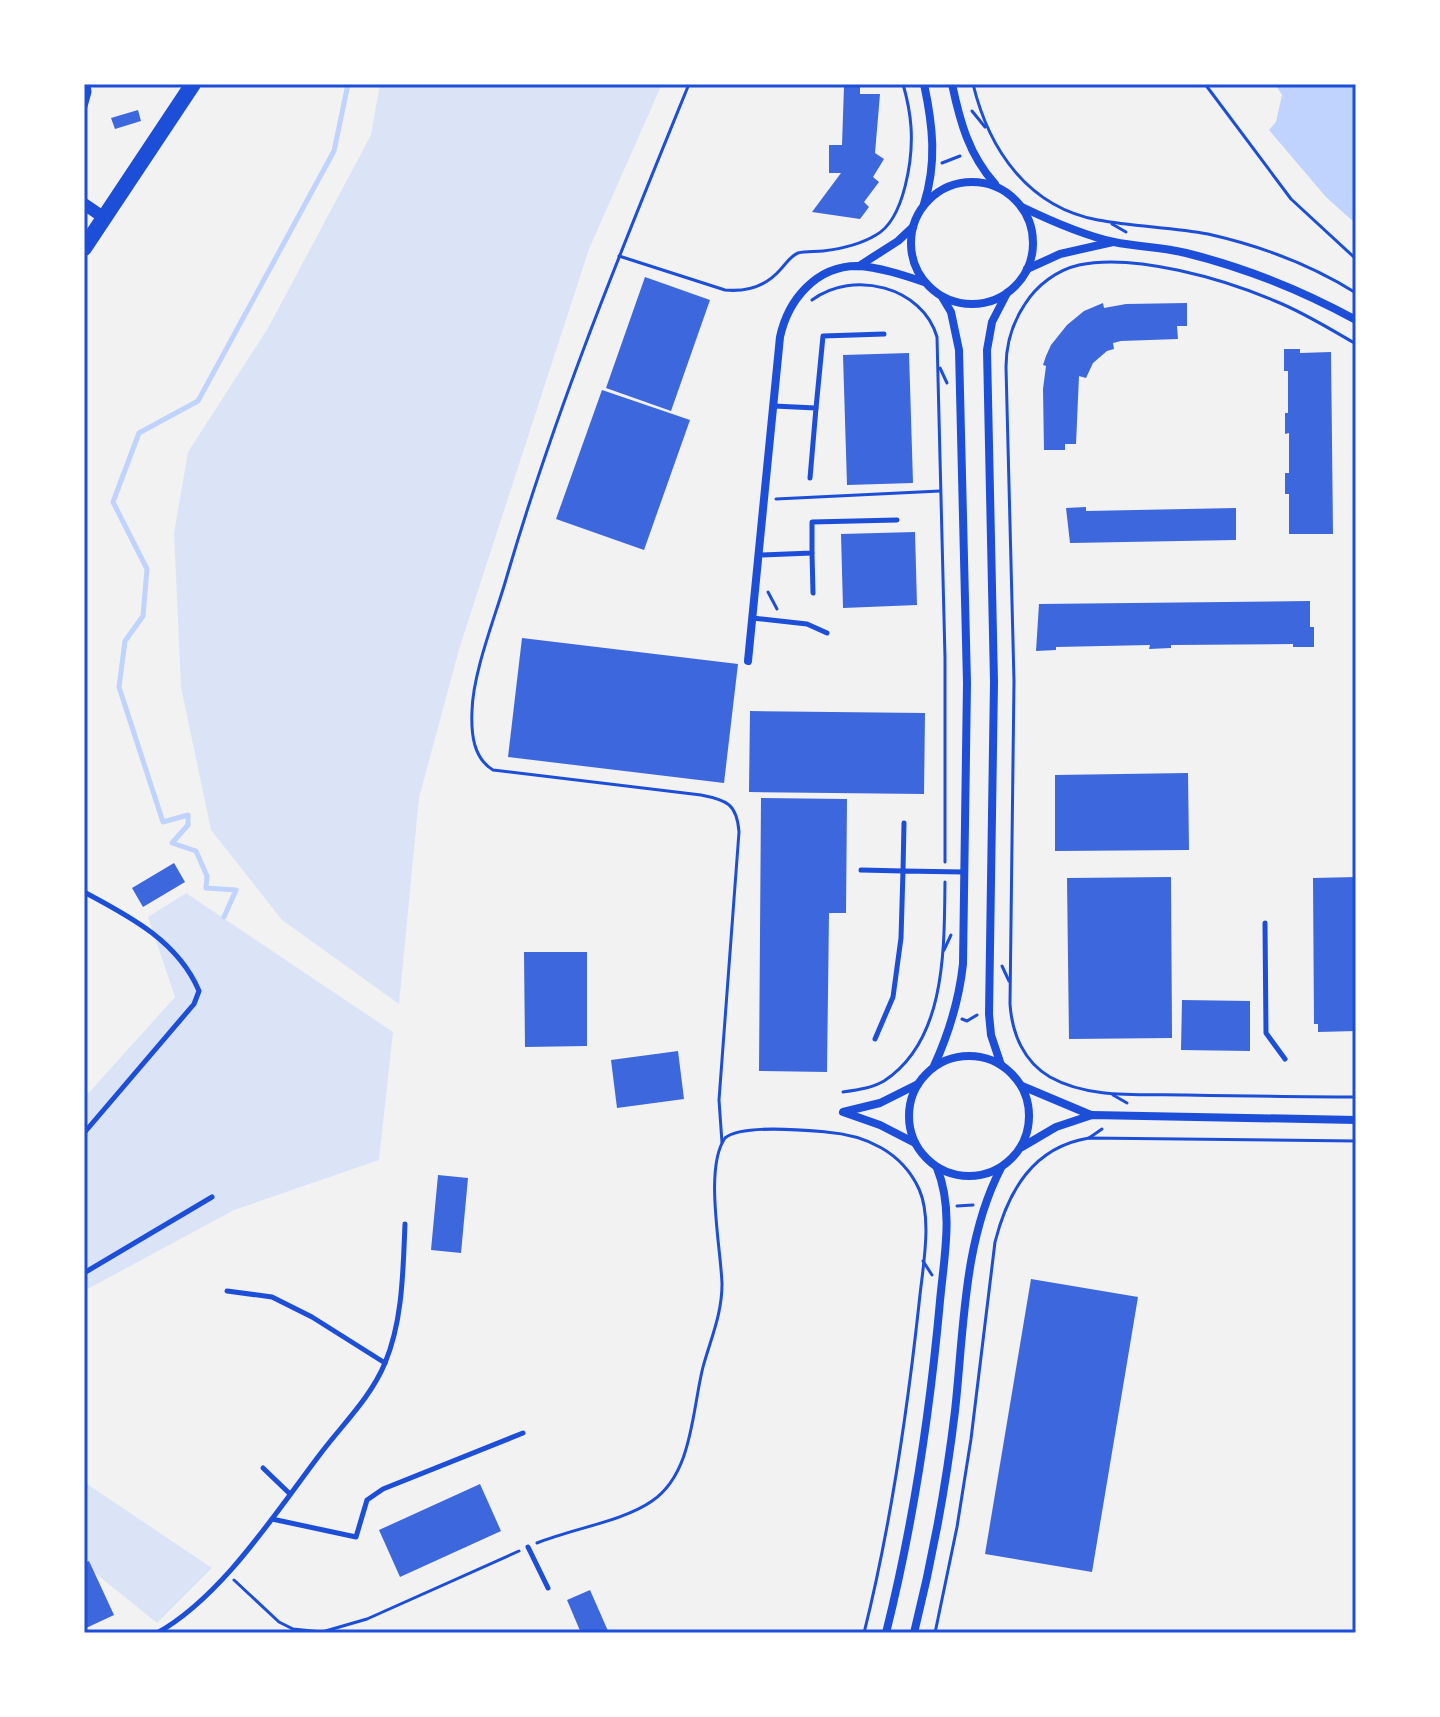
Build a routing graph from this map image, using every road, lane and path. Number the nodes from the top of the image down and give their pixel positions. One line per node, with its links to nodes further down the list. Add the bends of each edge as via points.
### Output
1 (88, 84): 11 (lane)
2 (193, 84): 20 (main road)
3 (689, 84): 26 (path)
4 (903, 84): 10 (path)
5 (924, 84): 14 (street)
6 (952, 84): 12 (street)
7 (973, 84): 19 (path, via 987,130 1002,156 1033,191)
8 (1205, 84): 27 (path, via 1281,188)
9 (911, 95): 10 (path)
10 (908, 105): 13 (path)
11 (84, 110)
12 (971, 151): 14 (path); 15 (street)
13 (910, 162): 14 (path); 26 (path, via 896,212 884,229 842,247 793,255 771,280 749,290 725,290)
14 (933, 163): 17 (street)
15 (998, 187): 17 (street, via 975,182 952,186); 18 (street)
16 (84, 204): 20 (street)
17 (924, 205): 22 (street)
18 (1022, 206): 21 (street); 29 (street, via 1032,244)
19 (1062, 207): 21 (path); 33 (path, via 1109,222 1171,228 1244,244 1304,264)
20 (103, 217): 24 (main road)
21 (1058, 224): 23 (street)
22 (914, 226): 28 (street); 31 (street, via 911,248)
23 (1114, 242): 25 (street); 36 (street, via 1167,248 1232,265)
24 (84, 248)
25 (1060, 254): 29 (street); 30 (path)
26 (619, 256): 80 (path, via 525,514 475,687 472,731 480,759 493,770 701,795 731,805 739,832 719,1100)
27 (1356, 259)
28 (858, 266): 31 (street); 43 (street, via 818,278 793,303 780,337)
29 (1027, 269): 32 (street)
30 (1063, 270): 41 (path, via 1029,297); 42 (path, via 1111,264 1164,268 1277,301)
31 (924, 282): 34 (street)
32 (1007, 293): 34 (street, via 978,304); 37 (street)
33 (1356, 293)
34 (942, 297): 39 (street)
35 (809, 304): 40 (path, via 834,289 888,289 920,306)
36 (1356, 320)
37 (989, 333): 41 (path); 66 (street, via 994,682)
38 (884, 334): 44 (lane, via 823,336)
39 (957, 336): 40 (path); 61 (street, via 967,683)
40 (937, 337): 46 (path)
41 (1010, 337): 65 (path, via 1006,367 1014,681)
42 (1356, 344)
43 (773, 406): 44 (lane); 50 (street)
44 (816, 408): 45 (lane)
45 (810, 478)
46 (942, 491): 47 (path); 60 (path)
47 (776, 499)
48 (897, 520): 49 (lane, via 812,522)
49 (812, 553): 50 (lane); 52 (lane)
50 (759, 555): 53 (street)
51 (768, 587): 54 (path, via 768,597 777,607)
52 (813, 593)
53 (752, 618): 54 (lane); 56 (street)
54 (776, 621): 55 (lane, via 807,624)
55 (827, 633)
56 (748, 661)
57 (904, 823): 59 (lane)
58 (861, 870): 59 (lane)
59 (903, 871): 60 (lane); 68 (lane, via 893,997)
60 (945, 872): 61 (lane); 64 (path, via 942,953)
61 (965, 872): 67 (street, via 963,964)
62 (84, 892): 78 (lane, via 172,948 199,991 194,1004)
63 (1265, 923): 69 (lane, via 1266,1033)
64 (931, 1011): 67 (path); 74 (path, via 915,1049 897,1071 875,1085)
65 (1011, 1012): 66 (path); 75 (path, via 1023,1051 1041,1071 1069,1085 1110,1093)
66 (989, 1014): 67 (path, via 967,1021); 70 (street)
67 (953, 1017): 71 (street)
68 (875, 1039)
69 (1285, 1059)
70 (1001, 1065): 71 (street, via 975,1056); 73 (street)
71 (934, 1066): 72 (street)
72 (918, 1084): 81 (street, via 909,1107); 81 (street, via 889,1100 843,1112)
73 (1022, 1085): 76 (street); 82 (street, via 1030,1111)
74 (843, 1092)
75 (1356, 1097)
76 (1092, 1115): 77 (street); 82 (street)
77 (1356, 1120)
78 (84, 1133)
79 (1356, 1141): 89 (path, via 1089,1138 1041,1158 1020,1182)
80 (722, 1143): 88 (path, via 740,1131 852,1135 898,1159 920,1191); 98 (path, via 716,1198 721,1309 681,1462 654,1500)
81 (915, 1143): 83 (street)
82 (1021, 1147): 84 (street)
83 (937, 1168): 84 (street, via 977,1176); 86 (street)
84 (1001, 1168): 87 (street)
85 (212, 1197): 91 (lane)
86 (947, 1208): 87 (path); 88 (path); 104 (street, via 921,1457)
87 (983, 1208): 89 (path); 105 (street, via 972,1254 938,1517)
88 (925, 1211): 103 (path, via 890,1513)
89 (1003, 1216): 106 (path, via 989,1274 971,1439)
90 (405, 1224): 93 (lane, via 400,1303)
91 (84, 1273)
92 (227, 1291): 93 (lane, via 272,1297)
93 (385, 1363): 96 (lane, via 363,1401)
94 (523, 1433): 97 (lane, via 383,1489 367,1500 356,1537)
95 (263, 1468): 96 (lane)
96 (290, 1494): 97 (lane)
97 (271, 1519): 99 (lane)
98 (528, 1547): 100 (lane); 101 (path)
99 (229, 1574): 101 (path, via 279,1622 307,1632); 102 (lane)
100 (548, 1588)
101 (337, 1631)
102 (157, 1633)
103 (864, 1633)
104 (886, 1633)
105 (914, 1633)
106 (935, 1633)

